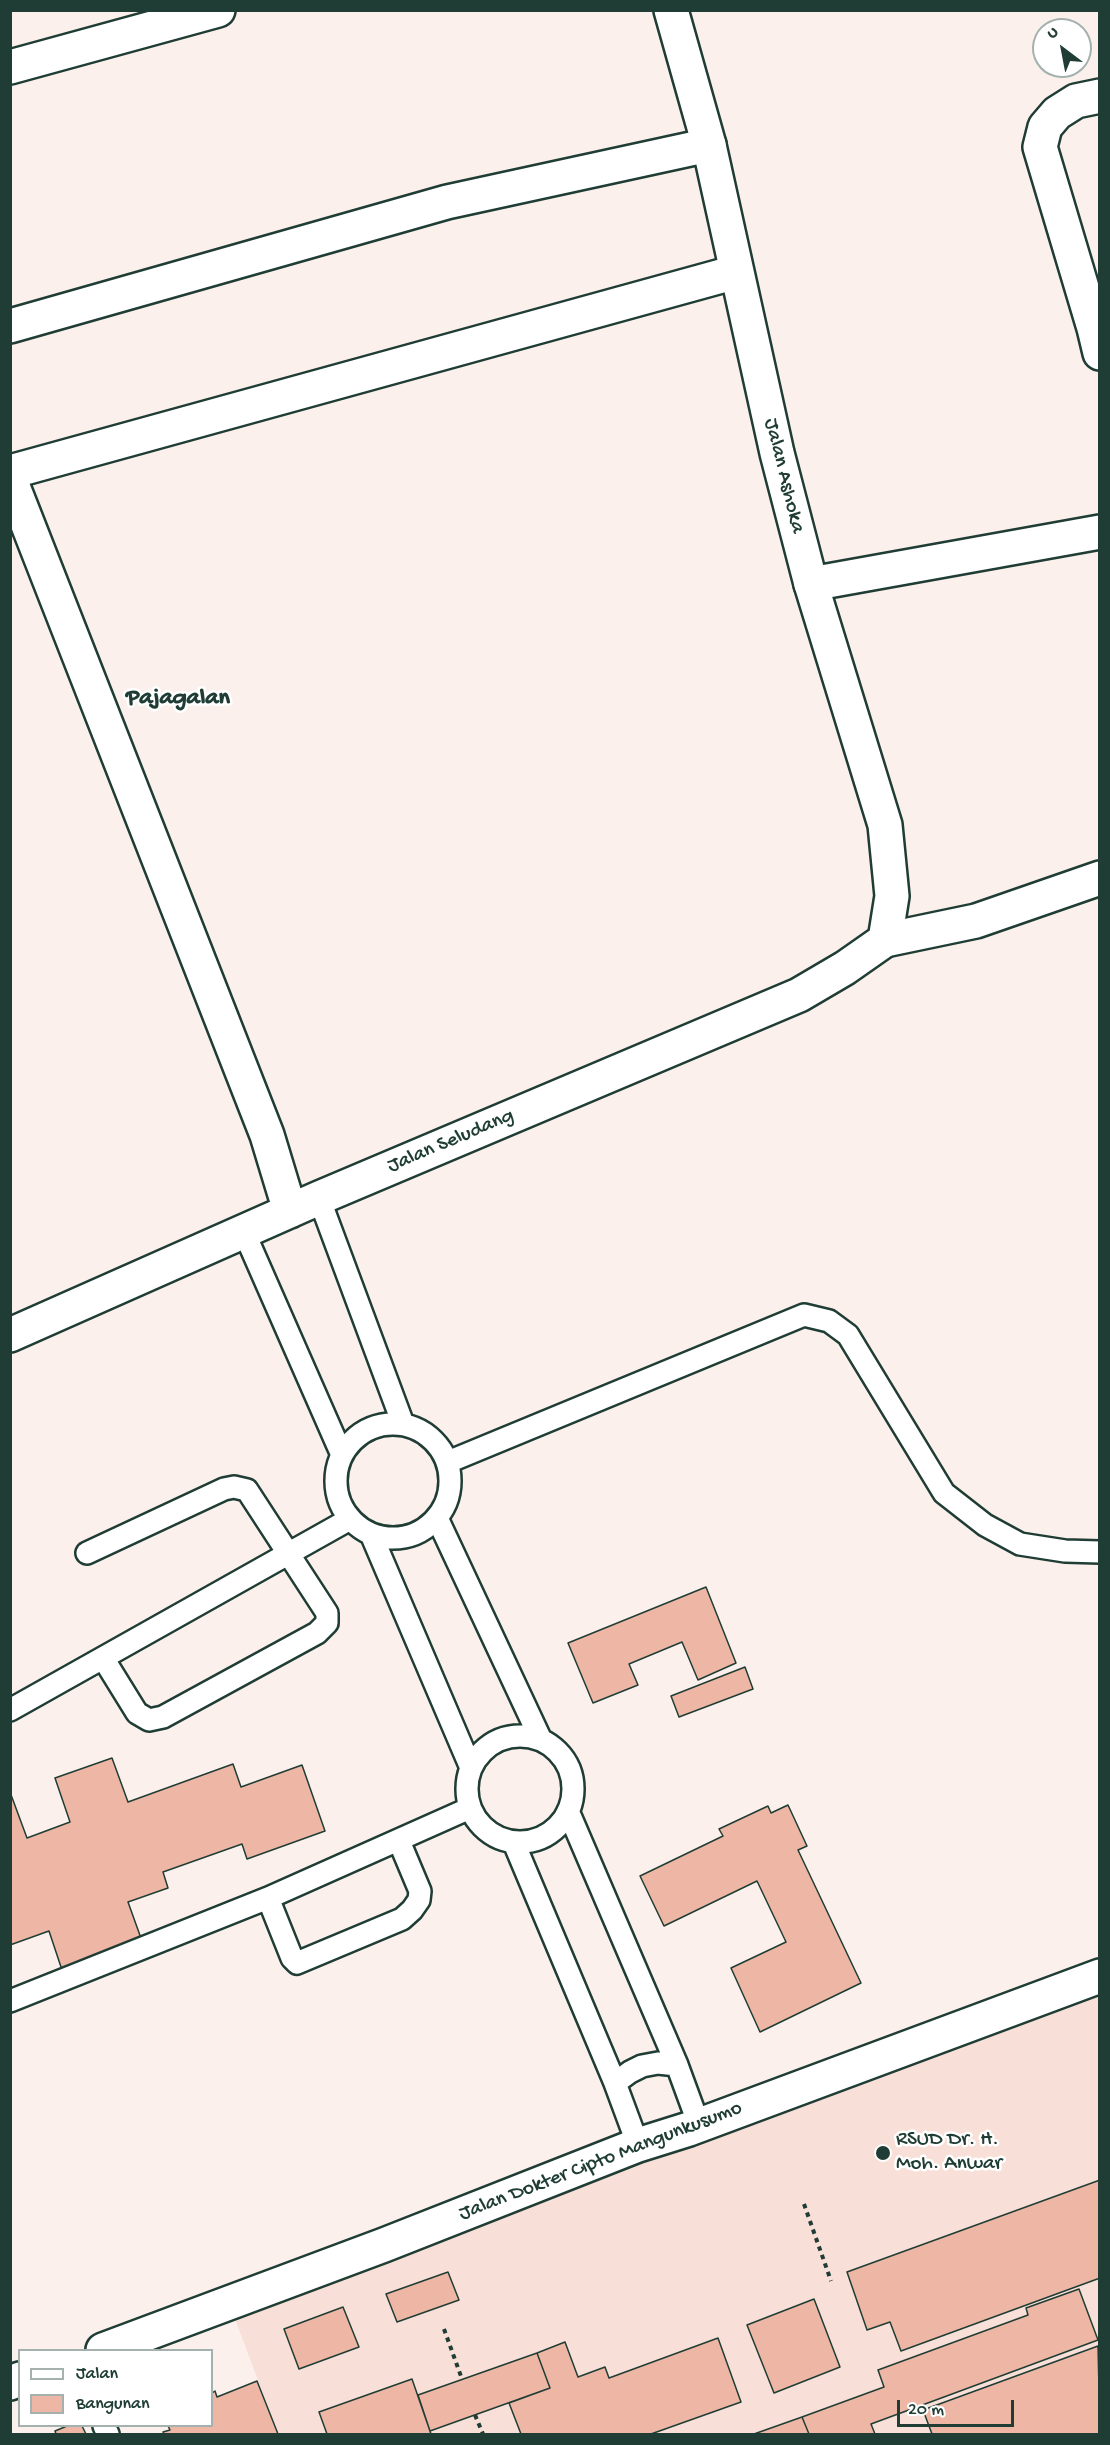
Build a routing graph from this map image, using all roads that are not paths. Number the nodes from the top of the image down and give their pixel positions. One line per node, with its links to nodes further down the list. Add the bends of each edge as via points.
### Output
1 (218, 10): 3 (street)
2 (671, 10): 5 (street, Jalan Ashoka)
3 (10, 68)
4 (1100, 96): 8 (street, via 1077,101 1057,113 1045,128 1040,147)
5 (709, 145): 6 (street, Jalan Ashoka); 7 (street, via 447,202)
6 (736, 272): 9 (street); 12 (street, Jalan Ashoka)
7 (10, 326)
8 (1098, 336)
9 (10, 472)
10 (10, 479): 16 (street, via 267,1135)
11 (1100, 532): 12 (street)
12 (810, 584): 14 (street, Jalan Ashoka, via 885,825 892,896)
13 (1100, 878): 14 (street, via 976,921)
14 (885, 939): 15 (street, Jalan Seludang, via 799,995)
15 (319, 1198): 16 (street, Jalan Seludang); 19 (lane)
16 (290, 1211): 17 (street, Jalan Seludang)
17 (244, 1232): 18 (street, Jalan Seludang); 20 (lane)
18 (10, 1335)
19 (403, 1425): 20 (lane, via 368,1430 353,1440); 21 (lane, via 431,1437)
20 (342, 1455): 23 (lane, via 336,1488)
21 (448, 1462): 22 (lane, via 450,1492); 25 (lane, via 804,1315 829,1321 848,1335 944,1493 985,1525 1020,1544)
22 (437, 1518): 24 (lane, via 407,1537); 30 (lane)
23 (350, 1519): 24 (lane); 27 (lane)
24 (371, 1534): 31 (lane)
25 (1100, 1552)
26 (87, 1553): 27 (lane, via 234,1487 247,1490)
27 (289, 1553): 28 (lane); 28 (lane, via 327,1613 327,1623 317,1634 163,1717 149,1720 137,1713)
28 (103, 1658): 29 (lane)
29 (10, 1710)
30 (541, 1740): 31 (lane, via 508,1737 480,1754); 33 (lane, via 566,1762 573,1795)
31 (471, 1768): 32 (lane, via 467,1784)
32 (470, 1808): 34 (lane); 35 (lane, via 484,1829)
33 (568, 1811): 35 (lane, via 546,1836); 39 (lane)
34 (399, 1841): 36 (lane); 36 (lane, via 420,1891 419,1900 402,1919 297,1963)
35 (514, 1843): 40 (lane)
36 (268, 1898): 38 (lane)
37 (1100, 1976): 41 (street, Jalan Dokter Cipto Mangunkusumo)
38 (10, 2001)
39 (677, 2065): 40 (lane, via 642,2066); 41 (lane)
40 (615, 2083): 42 (lane)
41 (699, 2125): 42 (street, Jalan Dokter Cipto Mangunkusumo)
42 (638, 2145): 43 (street, Jalan Dokter Cipto Mangunkusumo)
43 (106, 2349)

